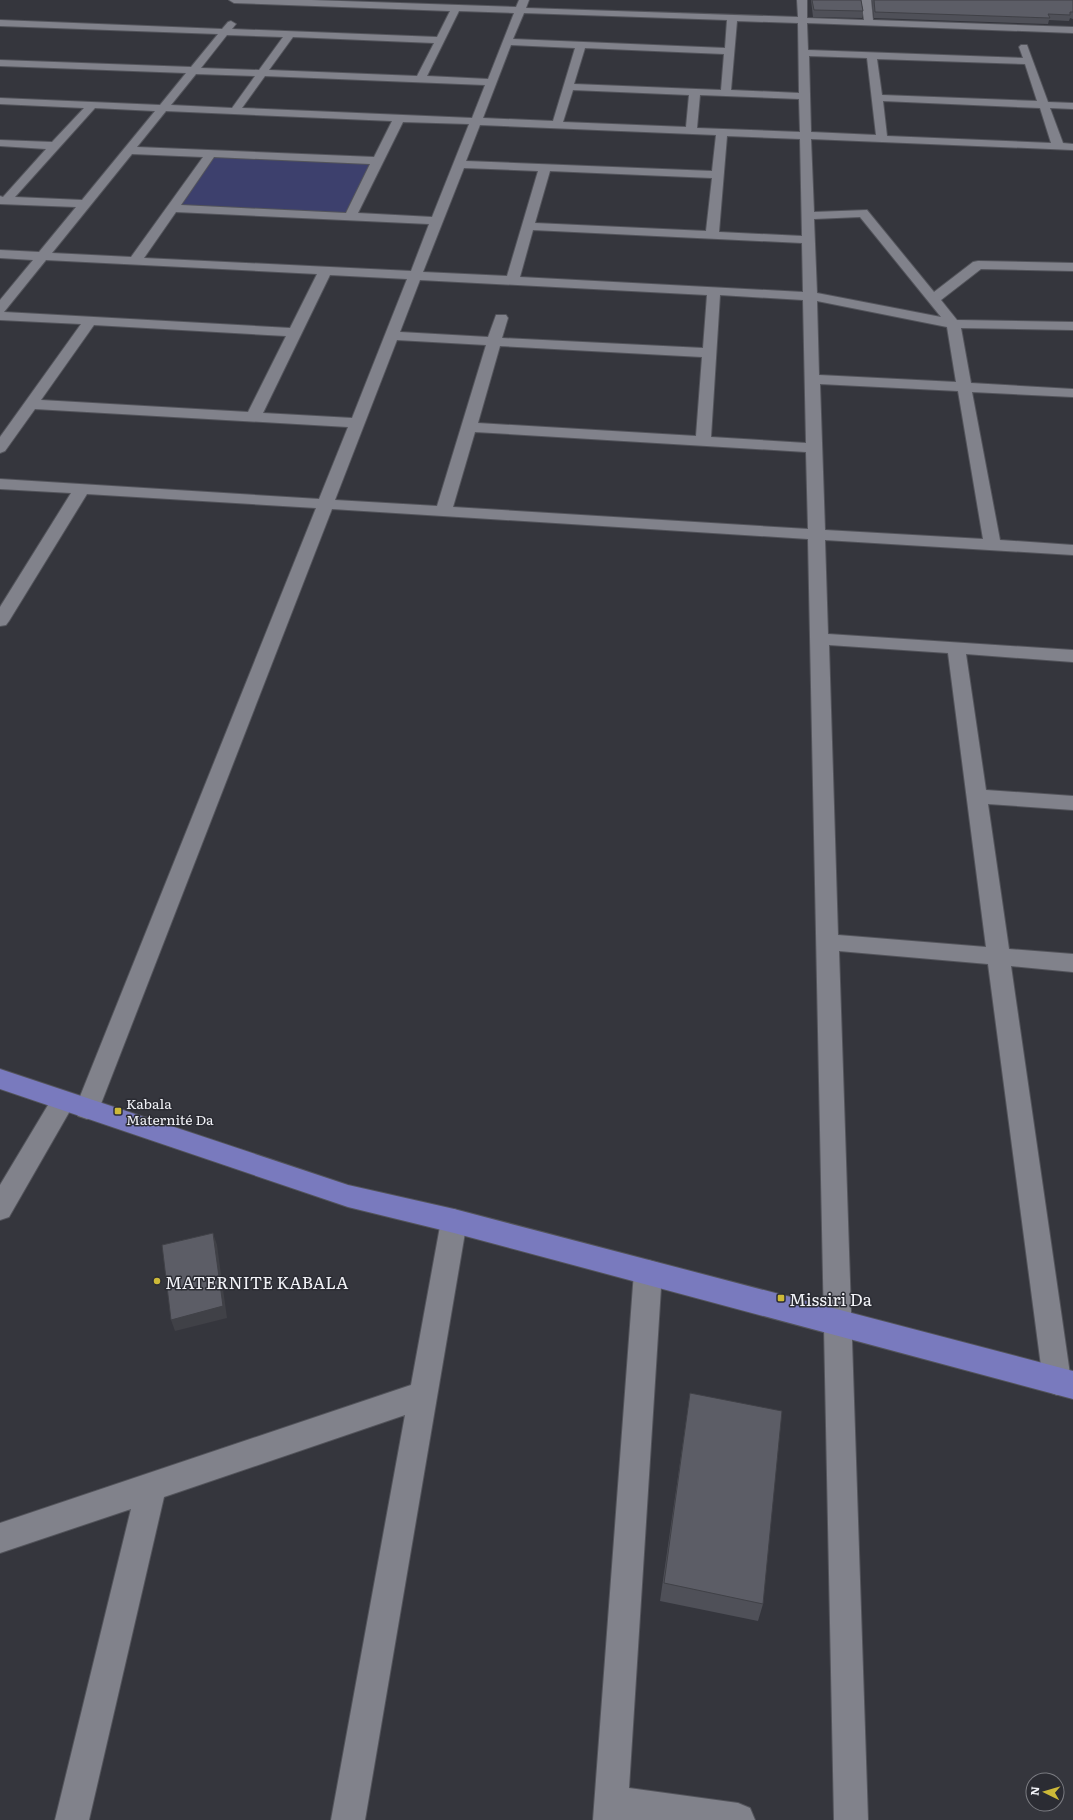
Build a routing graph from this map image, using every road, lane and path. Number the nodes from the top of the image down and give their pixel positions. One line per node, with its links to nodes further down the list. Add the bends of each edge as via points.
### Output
1 (234, 0): 2 (street)
2 (251, 0): 5 (street); 16 (street)
3 (592, 0): 9 (street)
4 (866, 0): 12 (street)
5 (317, 2): 7 (street)
6 (522, 5): 7 (street); 9 (street); 20 (street)
7 (456, 8): 19 (street)
8 (802, 10): 10 (street); 12 (street); 23 (street)
9 (589, 13): 10 (street)
10 (732, 18): 22 (street)
11 (0, 23): 13 (street)
12 (869, 23): 14 (street)
13 (18, 24): 16 (street); 18 (street)
14 (1018, 28): 15 (street); 25 (street)
15 (1073, 30)
16 (225, 32): 17 (street); 27 (street)
17 (290, 34): 19 (street); 28 (street)
18 (6, 35)
19 (440, 40): 29 (street)
20 (508, 42): 21 (street); 30 (street)
21 (580, 45): 22 (street); 31 (street)
22 (729, 51): 33 (street)
23 (803, 53): 24 (street); 34 (street)
24 (872, 55): 25 (street); 35 (street)
25 (1029, 61): 38 (street)
26 (0, 63): 27 (street)
27 (194, 70): 28 (street); 40 (street)
28 (262, 73): 29 (street); 41 (street)
29 (420, 80): 30 (street)
30 (492, 82): 43 (street)
31 (568, 87): 32 (street); 44 (street)
32 (695, 92): 33 (street); 45 (street)
33 (726, 93): 34 (street)
34 (804, 96): 47 (street)
35 (877, 98): 38 (street); 48 (street)
36 (0, 101): 37 (street)
37 (92, 105): 40 (street); 50 (street)
38 (1044, 105): 39 (street); 51 (street)
39 (1073, 106)
40 (163, 108): 41 (street); 53 (street)
41 (235, 111): 42 (street)
42 (399, 118): 43 (street); 55 (street)
43 (477, 121): 44 (street); 56 (street)
44 (557, 125): 45 (street)
45 (690, 130): 46 (street)
46 (722, 132): 47 (street); 58 (street)
47 (805, 135): 48 (street); 62 (street)
48 (882, 138): 51 (street)
49 (0, 143): 50 (street)
50 (55, 146): 59 (street)
51 (1058, 146): 52 (street)
52 (1073, 146)
53 (129, 150): 54 (street); 60 (street)
54 (211, 153): 55 (street); 61 (street)
55 (378, 161): 63 (street)
56 (460, 164): 57 (street); 64 (street)
57 (544, 167): 58 (street); 65 (street)
58 (718, 175): 66 (street)
59 (3, 200): 60 (street)
60 (85, 204): 69 (street)
61 (172, 208): 63 (street); 70 (street)
62 (808, 216): 67 (street); 77 (street, via 863,213)
63 (350, 217): 64 (street)
64 (437, 221): 73 (street)
65 (527, 226): 66 (street); 74 (street)
66 (712, 235): 67 (street)
67 (808, 240): 76 (street)
68 (0, 254): 69 (street)
69 (43, 256): 70 (street); 78 (street)
70 (135, 261): 72 (street)
71 (1073, 267): 77 (street, via 978,265)
72 (325, 271): 73 (street); 84 (street)
73 (416, 276): 74 (street); 85 (street)
74 (512, 281): 75 (street)
75 (714, 291): 76 (street); 87 (street)
76 (810, 296): 82 (street); 88 (street)
77 (934, 299): 82 (street)
78 (0, 309)
79 (0, 316): 81 (street)
80 (501, 318): 86 (street)
81 (90, 321): 84 (street); 91 (street)
82 (953, 324): 83 (street); 89 (street)
83 (1073, 326)
84 (294, 332): 92 (street)
85 (392, 336): 86 (street); 93 (street)
86 (494, 341): 87 (street); 94 (street)
87 (709, 353): 95 (street)
88 (812, 379): 89 (street); 97 (street)
89 (964, 387): 90 (street); 103 (street)
90 (1073, 393)
91 (32, 404): 92 (street); 96 (street)
92 (253, 416): 93 (street)
93 (358, 423): 100 (street)
94 (469, 428): 95 (street); 101 (street)
95 (703, 441): 97 (street)
96 (0, 448)
97 (814, 448): 102 (street)
98 (0, 484): 99 (street)
99 (82, 489): 100 (street); 105 (street)
100 (326, 504): 101 (street); 115 (street)
101 (444, 511): 102 (street)
102 (816, 534): 103 (street); 106 (street)
103 (992, 545): 104 (street)
104 (1073, 550)
105 (0, 621)
106 (819, 639): 107 (street); 111 (street)
107 (956, 648): 108 (street); 109 (street)
108 (1073, 656)
109 (976, 796): 110 (street); 112 (street)
110 (1073, 803)
111 (827, 942): 112 (street); 119 (street)
112 (998, 956): 113 (street); 120 (street)
113 (1073, 963)
114 (0, 1079): 115 (main road)
115 (75, 1105): 116 (street); 117 (main road, via 348,1196)
116 (0, 1209)
117 (454, 1221): 118 (main road); 121 (street)
118 (648, 1272): 119 (main road); 124 (street)
119 (837, 1321): 120 (main road); 128 (street)
120 (1065, 1383)
121 (423, 1395): 122 (street); 126 (street)
122 (151, 1487): 123 (street); 125 (street)
123 (0, 1538)
124 (610, 1812): 127 (street)
125 (72, 1820)
126 (348, 1820)
127 (738, 1820)
128 (851, 1820)

